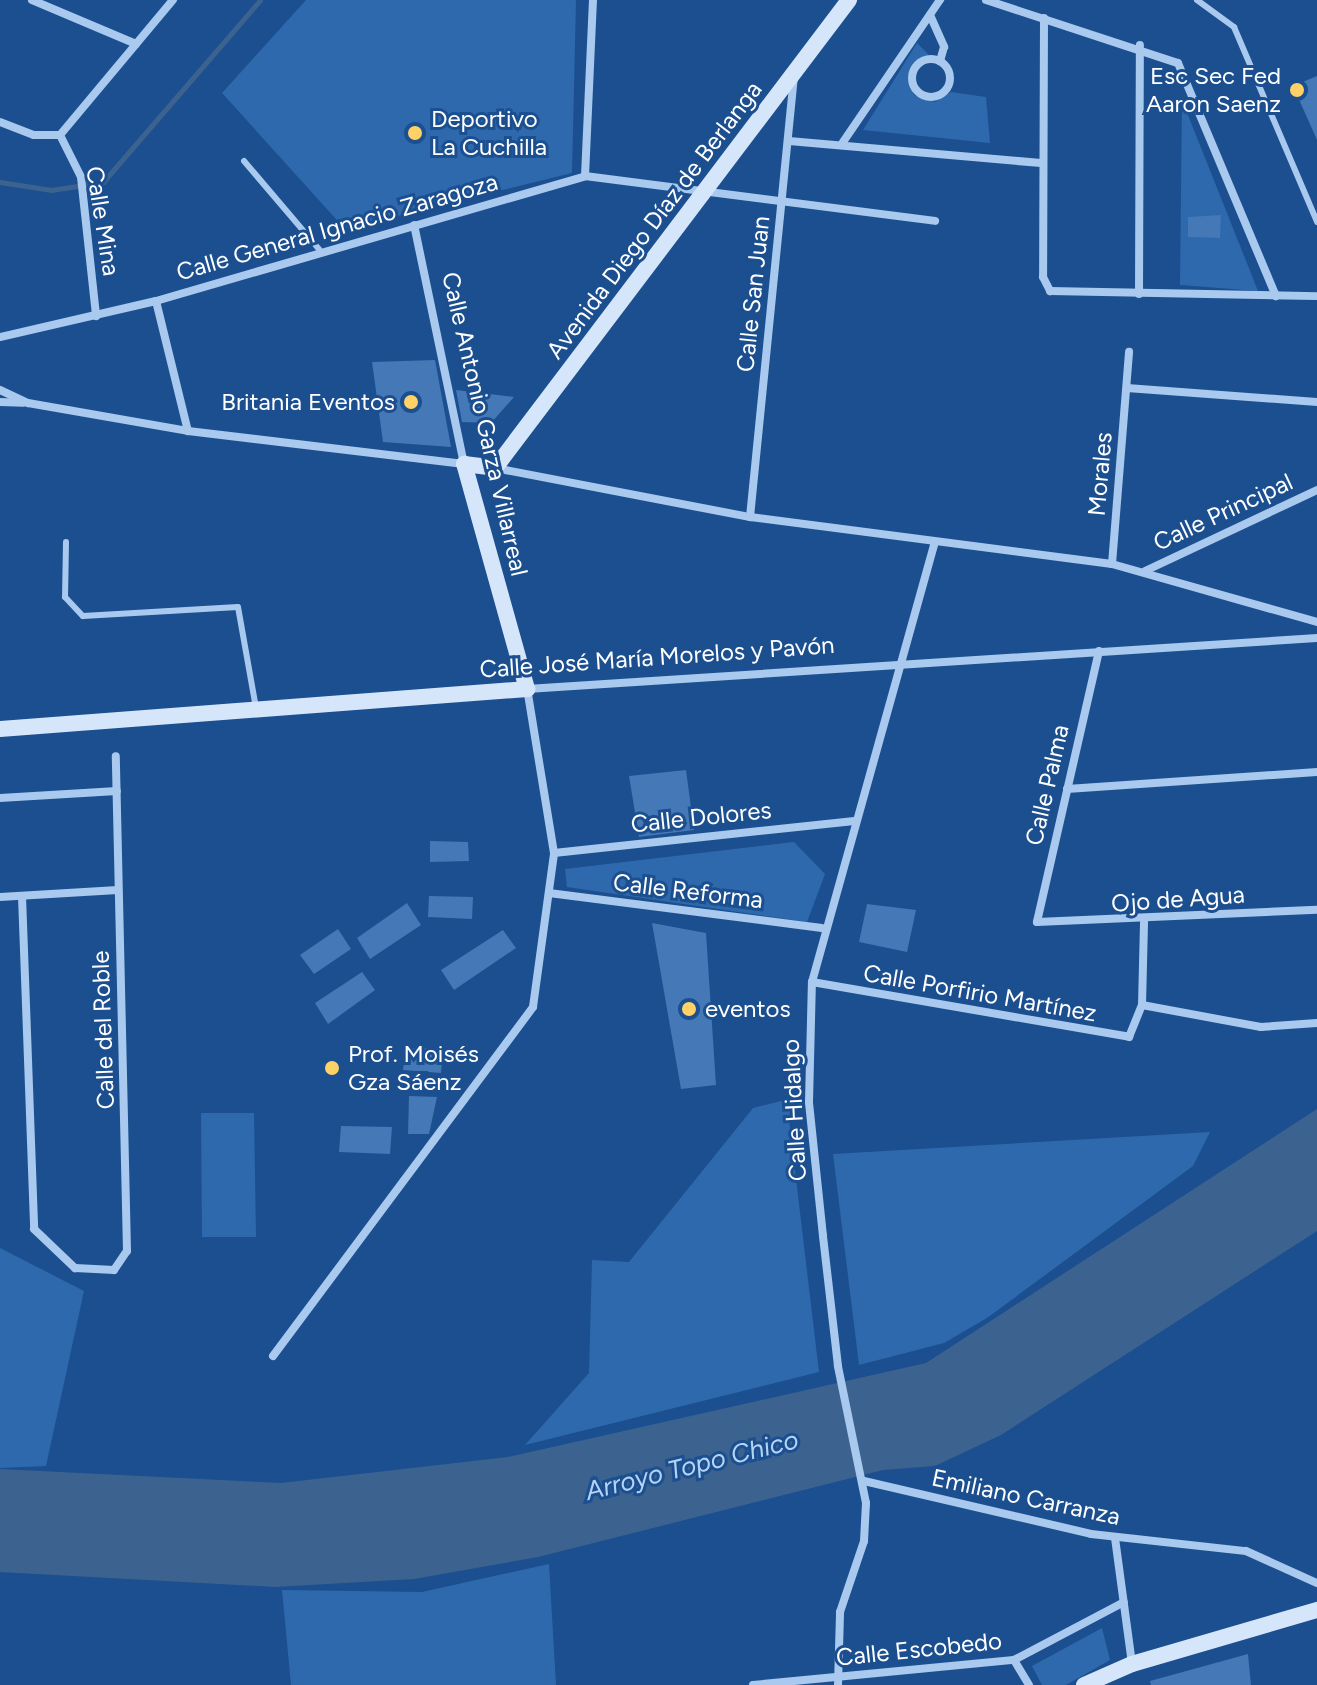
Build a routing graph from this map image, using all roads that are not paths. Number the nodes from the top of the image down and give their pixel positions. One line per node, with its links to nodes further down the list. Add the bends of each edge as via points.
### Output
1 (32, 0): 10 (street)
2 (173, 0): 10 (street)
3 (593, 0): 20 (street)
4 (849, 0): 13 (street, Avenida Diego Díaz de Berlanga)
5 (940, 0): 8 (street)
6 (986, 0): 9 (street)
7 (1197, 0): 24 (lane, via 1234,27)
8 (930, 15): 12 (street, via 944,47); 17 (street)
9 (1044, 18): 11 (street); 19 (street)
10 (136, 44): 15 (street)
11 (1140, 45): 27 (street); 28 (street, via 1171,56 1186,74)
12 (940, 61): 12 (street, via 917,65 912,76 919,93 930,97 946,88 950,76)
13 (794, 75): 16 (street, Calle San Juan); 21 (street, Avenida Diego Díaz de Berlanga)
14 (0, 122): 15 (street, via 34,135)
15 (60, 135): 31 (street, Calle Mina, via 81,177)
16 (789, 141): 17 (street); 22 (street, Calle San Juan)
17 (841, 145): 19 (street)
18 (244, 161): 26 (lane)
19 (1041, 163): 27 (street, via 1046,287)
20 (585, 176): 21 (street, Calle General Ignacio Zaragoza); 25 (street, Calle General Ignacio Zaragoza)
21 (704, 194): 22 (street, Calle General Ignacio Zaragoza); 41 (street, Avenida Diego Díaz de Berlanga)
22 (782, 207): 23 (street, Calle General Ignacio Zaragoza); 43 (street, Calle San Juan)
23 (935, 221)
24 (1317, 222)
25 (414, 225): 26 (street, Calle General Ignacio Zaragoza); 40 (street, Calle Antonio Garza Villarreal)
26 (319, 249): 30 (street, Calle General Ignacio Zaragoza)
27 (1139, 294): 28 (street)
28 (1276, 296): 29 (street)
29 (1317, 296)
30 (156, 301): 31 (street, Calle General Ignacio Zaragoza); 39 (street)
31 (96, 316): 32 (street, Calle General Ignacio Zaragoza)
32 (0, 337)
33 (1129, 352): 34 (street, Morales)
34 (1127, 388): 37 (street); 46 (street, Morales)
35 (0, 390): 38 (street)
36 (0, 402): 38 (street)
37 (1317, 402)
38 (28, 403): 39 (street)
39 (188, 431): 40 (street)
40 (464, 464): 41 (street); 52 (street, Calle Antonio Garza Villarreal)
41 (495, 468): 43 (street)
42 (1317, 490): 47 (street, Calle Principal)
43 (750, 517): 45 (street)
44 (66, 542): 53 (lane, via 65,597 83,616 238,607)
45 (935, 542): 46 (street); 51 (street, Calle Hidalgo)
46 (1112, 564): 47 (street)
47 (1145, 571): 48 (street)
48 (1317, 622)
49 (1317, 638): 50 (street, Calle José María Morelos y Pavón)
50 (1099, 651): 51 (street, Calle José María Morelos y Pavón); 57 (street, Calle Palma)
51 (901, 665): 52 (street, Calle José María Morelos y Pavón); 60 (street, Calle Hidalgo)
52 (527, 689): 53 (street, Calle José María Morelos y Pavón); 61 (street, Calle Antonio Garza Villarreal)
53 (257, 712): 54 (street, Calle José María Morelos y Pavón)
54 (0, 729)
55 (116, 756): 58 (street, Calle del Roble)
56 (1317, 772): 57 (street)
57 (1067, 789): 68 (street, Calle Palma, via 1035,919)
58 (117, 791): 59 (street); 62 (street, Calle del Roble)
59 (0, 798)
60 (854, 821): 61 (street, Calle Dolores); 69 (street, Calle Hidalgo)
61 (554, 853): 63 (street, Calle Antonio Garza Villarreal)
62 (118, 890): 64 (street); 64 (street, Calle del Roble, via 123,1266 83,1271 42,1243 31,1200)
63 (549, 893): 69 (street, Calle Reforma); 73 (street, Calle Antonio Garza Villarreal, via 540,988 522,1030)
64 (22, 896): 65 (street)
65 (0, 897)
66 (1317, 910): 67 (street, Ojo de Agua)
67 (1144, 922): 68 (street, Ojo de Agua); 71 (street)
68 (1042, 926)
69 (822, 928): 70 (street, Calle Hidalgo)
70 (812, 982): 71 (street, Calle Porfirio Martínez, via 1112,1037 1138,1030); 74 (street, Calle Hidalgo, via 809,1102 838,1366)
71 (1142, 1005): 72 (street, via 1261,1027)
72 (1317, 1023)
73 (273, 1356)
74 (864, 1481): 75 (street, Emiliano Carranza); 81 (street, Calle Hidalgo, via 866,1528 840,1612)
75 (1115, 1538): 76 (street, Emiliano Carranza, via 1246,1551); 77 (street)
76 (1317, 1583)
77 (1124, 1602): 79 (street, Calle Escobedo); 80 (street)
78 (1317, 1610): 80 (street)
79 (1014, 1660): 81 (street, Calle Escobedo); 83 (street)
80 (1132, 1664): 84 (street)
81 (838, 1682): 82 (street, Calle Escobedo)
82 (753, 1685)
83 (1029, 1685)
84 (1084, 1685)

